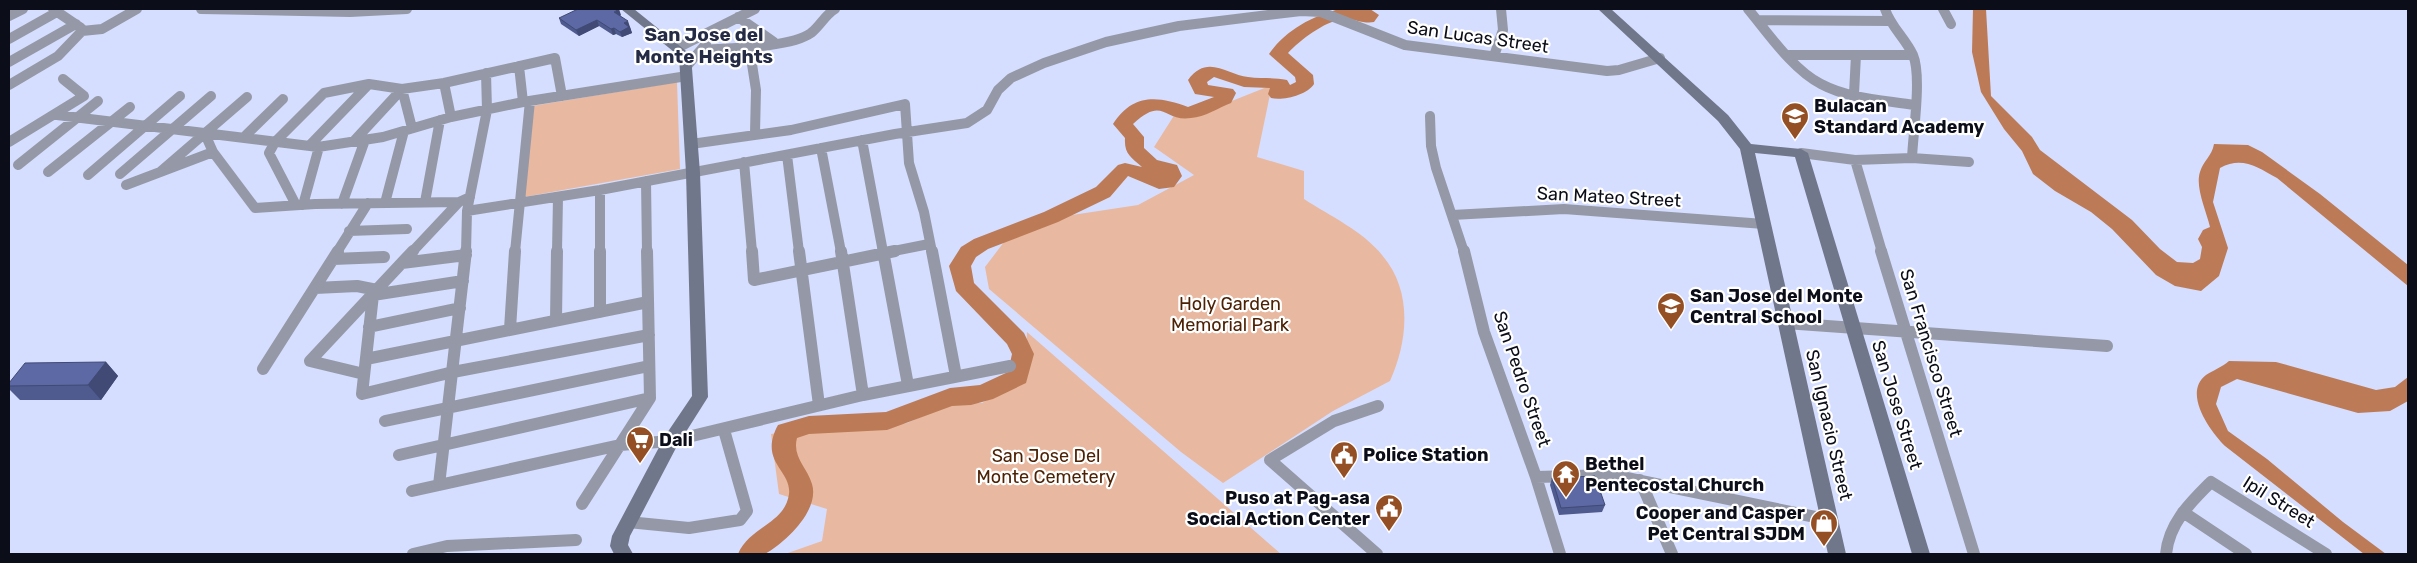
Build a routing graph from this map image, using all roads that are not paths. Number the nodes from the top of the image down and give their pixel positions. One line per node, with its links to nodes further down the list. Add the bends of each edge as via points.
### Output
1 (23, 9): 18 (street)
2 (137, 9): 24 (street, via 102,29)
3 (201, 9): 4 (street)
4 (231, 9): 5 (street)
5 (269, 9): 16 (street)
6 (407, 9): 17 (street)
7 (627, 9): 28 (main road)
8 (755, 9): 19 (street)
9 (834, 9): 26 (street, via 810,34)
10 (1501, 9): 33 (street, via 1503,30)
11 (1604, 9): 34 (main road, San Ignacio Street)
12 (1748, 9): 20 (street)
13 (1885, 9): 21 (street)
14 (1943, 9): 22 (street)
15 (55, 10): 24 (street); 25 (street)
16 (310, 10): 17 (street)
17 (349, 10)
18 (9, 16)
19 (738, 17): 23 (street); 26 (street)
20 (1758, 20): 21 (street); 30 (street)
21 (1889, 21): 32 (street)
22 (1951, 24)
23 (720, 27): 28 (street); 29 (street)
24 (79, 28): 35 (street); 42 (street, via 68,48)
25 (9, 38)
26 (774, 42): 27 (street)
27 (749, 45): 29 (street); 64 (street, via 756,90)
28 (677, 48): 37 (main road, via 684,55)
29 (701, 50): 37 (street)
30 (1789, 54): 31 (street); 44 (street, via 1812,79)
31 (1856, 55): 32 (street); 44 (street)
32 (1913, 55): 52 (street, via 1918,82)
33 (1494, 56): 34 (street, San Lucas Street, via 1607,71); 66 (street, San Lucas Street, via 1405,46 1341,18 1302,11 1179,26 1106,42 1044,62 1011,78 998,90 987,110 966,123)
34 (1660, 58): 76 (main road, San Ignacio Street, via 1728,122)
35 (9, 62)
36 (519, 66): 38 (street); 47 (street, via 555,58); 51 (street)
37 (686, 71): 47 (street); 73 (main road)
38 (486, 73): 40 (street); 54 (street)
39 (64, 79): 55 (street, via 84,96)
40 (444, 83): 43 (street); 57 (street)
41 (369, 84): 43 (street); 72 (street, via 322,95); 74 (street)
42 (9, 85)
43 (402, 89): 63 (street); 70 (street)
44 (1854, 94): 52 (street)
45 (180, 96): 61 (street)
46 (211, 96): 62 (street)
47 (562, 96): 51 (street)
48 (247, 97): 65 (street)
49 (283, 99): 67 (street)
50 (98, 101): 58 (street)
51 (526, 102): 54 (street); 99 (street)
52 (1914, 105): 80 (street)
53 (130, 107): 60 (street)
54 (486, 110): 57 (street); 97 (street)
55 (57, 115): 58 (street); 71 (street)
56 (1430, 116): 101 (street, San Pedro Street, via 1433,153)
57 (451, 117): 59 (street)
58 (78, 118): 60 (street); 84 (street)
59 (440, 120): 63 (street); 95 (street)
60 (111, 122): 61 (street); 85 (street)
61 (146, 126): 62 (street); 89 (street)
62 (173, 130): 65 (street); 88 (street)
63 (408, 130): 68 (street); 94 (street)
64 (755, 133): 66 (street, via 791,130 906,104); 73 (street)
65 (205, 134): 67 (street); 77 (street); 86 (street)
66 (906, 134): 69 (street, San Lucas Street); 105 (street, via 909,163 924,212)
67 (243, 138): 72 (street)
68 (365, 140): 70 (street); 98 (street)
69 (862, 140): 75 (street, San Lucas Street); 106 (street)
70 (354, 141): 74 (street)
71 (9, 142)
72 (275, 142): 74 (street); 100 (street, via 270,156)
73 (691, 144): 87 (main road)
74 (314, 146): 100 (street)
75 (820, 148): 79 (street, San Lucas Street); 110 (street)
76 (1747, 148): 78 (main road); 102 (main road, San Ignacio Street)
77 (213, 152): 86 (street); 100 (street, San Lucas Street, via 255,208)
78 (1800, 153): 81 (street); 123 (main road, San Jose Street)
79 (787, 155): 82 (street, San Lucas Street); 112 (street)
80 (1912, 158): 81 (street); 83 (street)
81 (1855, 160): 124 (street, San Francisco Street)
82 (744, 162): 87 (street, San Lucas Street); 112 (street, via 754,280)
83 (1969, 162)
84 (18, 165)
85 (48, 172)
86 (160, 172): 91 (street)
87 (693, 173): 90 (street, San Lucas Street); 143 (main road, via 700,397)
88 (120, 174)
89 (88, 175)
90 (646, 182): 92 (street, San Lucas Street); 116 (street)
91 (126, 185)
92 (600, 190): 93 (street, San Lucas Street); 118 (street)
93 (558, 197): 99 (street, San Lucas Street); 119 (street)
94 (384, 202): 95 (street, San Lucas Street); 96 (street, San Lucas Street)
95 (425, 202): 97 (street, San Lucas Street)
96 (368, 203): 98 (street, San Lucas Street); 104 (street)
97 (465, 203): 99 (street, San Lucas Street); 107 (street); 111 (street)
98 (342, 204): 100 (street, San Lucas Street)
99 (520, 204): 122 (street)
100 (300, 205)
101 (1452, 215): 102 (street, San Mateo Street, via 1564,209); 147 (street, San Pedro Street, via 1484,332)
102 (1764, 224): 120 (main road, San Ignacio Street)
103 (407, 229): 104 (street)
104 (349, 231): 109 (street)
105 (929, 244): 106 (street); 134 (street)
106 (884, 253): 110 (street); 135 (street)
107 (466, 255): 111 (street); 113 (street)
108 (384, 257): 109 (street)
109 (333, 259): 114 (street)
110 (843, 262): 112 (street); 136 (street)
111 (402, 263): 115 (street)
112 (801, 269): 138 (street)
113 (463, 281): 115 (street); 117 (street)
114 (315, 288): 115 (street, via 357,286); 131 (street)
115 (375, 292): 121 (street); 133 (street, via 310,361)
116 (648, 302): 118 (street); 125 (street)
117 (460, 308): 121 (street); 126 (street)
118 (600, 312): 119 (street)
119 (556, 320): 122 (street)
120 (1785, 323): 123 (street); 153 (main road, San Ignacio Street)
121 (369, 327): 128 (street)
122 (510, 329): 126 (street)
123 (1854, 329): 124 (street); 163 (main road, San Jose Street)
124 (1905, 333): 127 (street); 164 (street, San Francisco Street)
125 (649, 335): 129 (street); 132 (street)
126 (456, 340): 128 (street); 132 (street)
127 (2107, 346)
128 (366, 359): 133 (street)
129 (649, 366): 137 (street); 140 (street)
130 (1010, 366): 134 (street)
131 (263, 370)
132 (453, 372): 133 (street, via 362,394); 140 (street)
133 (364, 374)
134 (956, 376): 135 (street)
135 (908, 385): 136 (street)
136 (863, 395): 138 (street)
137 (650, 398): 144 (street); 145 (street)
138 (819, 405): 142 (street)
139 (1378, 406): 159 (street, via 1335,419 1270,460)
140 (448, 407): 141 (street); 144 (street)
141 (385, 421)
142 (724, 430): 143 (street); 154 (street, via 748,511 740,520 689,528)
143 (671, 441): 145 (street); 154 (main road)
144 (444, 445): 146 (street); 149 (street)
145 (620, 445): 149 (street); 151 (street)
146 (399, 455)
147 (1536, 477): 148 (street, via 1612,475); 160 (street, San Pedro Street)
148 (1640, 480): 153 (street); 161 (street)
149 (439, 485): 150 (street)
150 (412, 491)
151 (582, 504)
152 (2183, 512): 156 (street, via 2174,528); 165 (street); 166 (street, Ipil Street, via 2212,482)
153 (1830, 520): 162 (main road, San Ignacio Street)
154 (628, 522): 158 (main road, via 620,536 619,546)
155 (576, 540): 157 (street, via 447,546)
156 (2167, 553)
157 (413, 554)
158 (624, 554)
159 (1377, 554)
160 (1560, 554)
161 (1672, 554)
162 (1837, 554)
163 (1921, 554)
164 (1974, 554)
165 (2246, 554)
166 (2326, 554)

